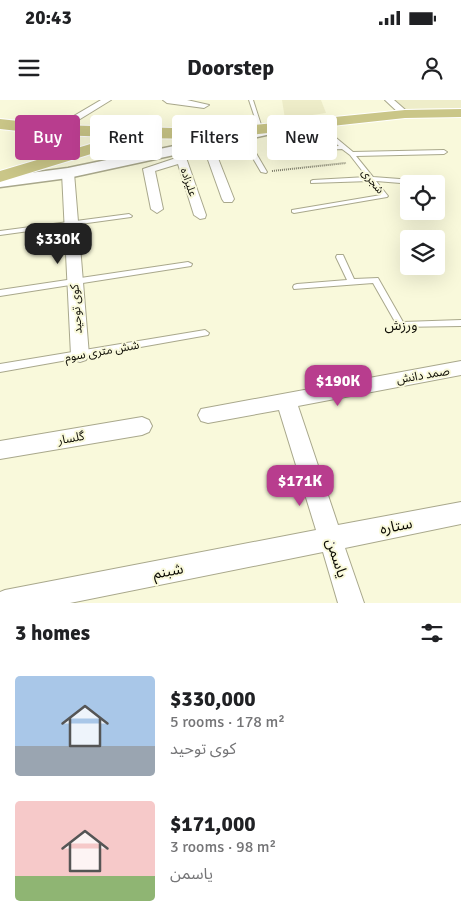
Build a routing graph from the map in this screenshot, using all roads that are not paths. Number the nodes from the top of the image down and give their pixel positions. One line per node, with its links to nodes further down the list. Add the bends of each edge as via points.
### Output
1 (105, 100): 8 (street)
2 (167, 100): 5 (street)
3 (251, 100): 12 (lane)
4 (389, 100): 7 (street)
5 (204, 105)
6 (461, 113): 7 (main road)
7 (405, 114): 9 (main road)
8 (80, 115)
9 (337, 121)
10 (0, 124): 11 (main road)
11 (15, 126)
12 (267, 127)
13 (337, 143): 15 (lane, شجری)
14 (337, 147): 15 (lane)
15 (342, 147): 20 (lane, شجری)
16 (90, 149): 27 (main road)
17 (172, 150): 26 (main road)
18 (444, 152): 20 (lane)
19 (172, 153): 33 (street, via 149,169)
20 (352, 154): 28 (lane, شجری)
21 (25, 160): 27 (main road)
22 (184, 160): 35 (street, علیزاده)
23 (213, 160): 32 (street)
24 (257, 160): 25 (lane)
25 (264, 172)
26 (68, 173): 30 (main road); 37 (street, کوی توحید)
27 (0, 177)
28 (370, 179): 29 (lane); 31 (lane); 34 (lane, شجری, via 385,196)
29 (400, 181)
30 (0, 182)
31 (314, 182)
32 (228, 199)
33 (157, 209)
34 (294, 212)
35 (200, 215)
36 (129, 216): 37 (lane)
37 (70, 224): 38 (lane); 42 (street, کوی توحید)
38 (0, 233)
39 (340, 257): 41 (lane)
40 (188, 264): 42 (lane)
41 (352, 282): 43 (lane); 45 (lane, via 375,280 401,325)
42 (74, 283): 44 (lane); 47 (street, کوی توحید)
43 (298, 287)
44 (0, 293)
45 (461, 323)
46 (205, 333): 47 (lane, شش متری سوم)
47 (80, 355): 48 (lane, شش متری سوم)
48 (0, 368)
49 (461, 368): 50 (street, صمد دانش)
50 (286, 400): 51 (street, صمد دانش); 55 (street, یاسمن)
51 (208, 415)
52 (142, 426): 53 (street, گلسار)
53 (0, 450)
54 (461, 513): 55 (street, ستاره)
55 (330, 539): 56 (street, شبنم); 57 (street, یاسمن)
56 (5, 603)
57 (351, 603)

